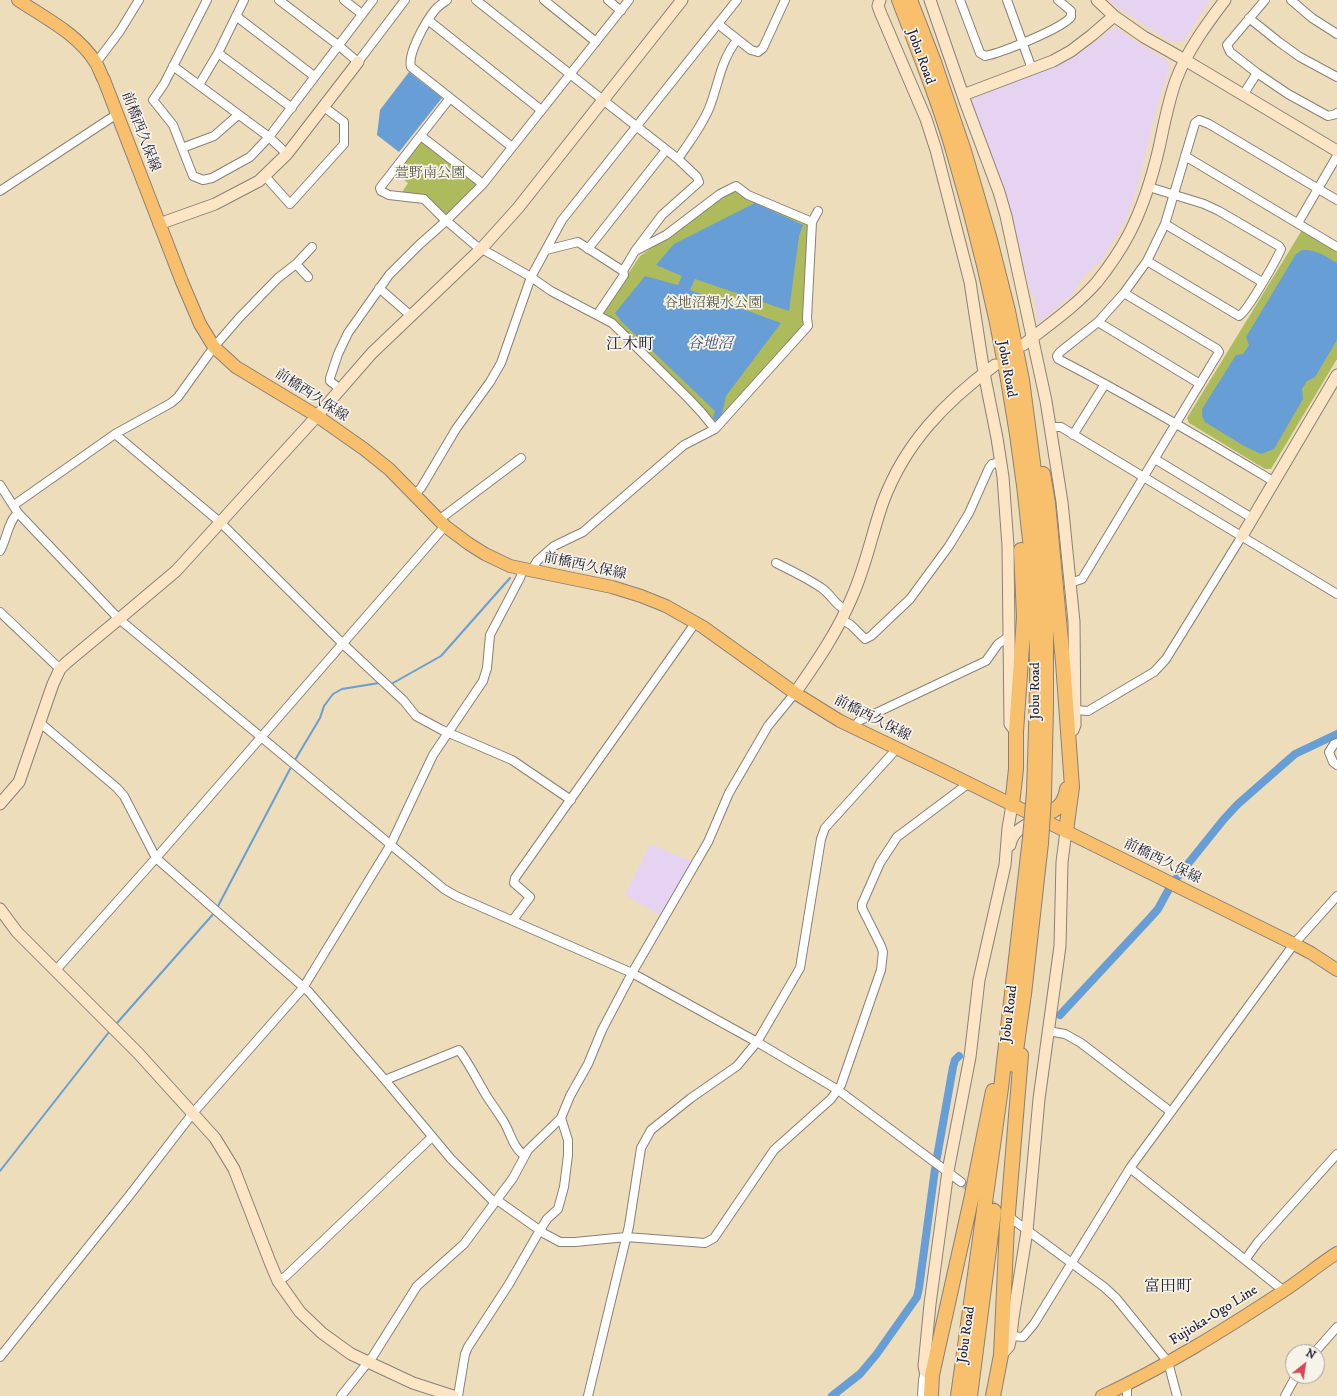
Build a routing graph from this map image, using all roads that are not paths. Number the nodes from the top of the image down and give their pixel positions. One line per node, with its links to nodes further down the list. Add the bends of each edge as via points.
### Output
1 (18, 0): 43 (main road, 前橋西久保線, via 71,36 84,47)
2 (139, 0): 43 (street)
3 (208, 0): 44 (street)
4 (244, 0): 30 (street)
5 (279, 0): 39 (street)
6 (344, 0): 29 (street)
7 (373, 0): 29 (street)
8 (405, 0): 42 (street)
9 (447, 0): 33 (street)
10 (476, 0): 47 (street)
11 (544, 0): 37 (street)
12 (608, 0): 28 (street)
13 (629, 0): 28 (street)
14 (682, 0): 54 (street)
15 (737, 0): 34 (street)
16 (785, 0): 36 (street, via 761,50 750,50)
17 (880, 0): 105 (street, via 878,6 926,119 936,150 970,282)
18 (898, 0): 111 (highway, Jobu Road, via 957,162 996,313)
19 (910, 0): 107 (highway, Jobu Road, via 969,166 1008,311)
20 (930, 0): 51 (street)
21 (960, 0): 38 (street, via 980,53 985,56)
22 (1007, 0): 38 (street)
23 (1058, 0): 38 (street, via 1071,11 1069,19 1044,34)
24 (1097, 0): 31 (street)
25 (1225, 0): 41 (street, via 1206,24)
26 (1265, 0): 32 (street)
27 (1291, 0): 35 (street)
28 (621, 11): 37 (street)
29 (362, 14): 39 (street)
30 (236, 16): 40 (street); 48 (street)
31 (1114, 16): 41 (street, via 1144,37); 45 (street, via 1070,51)
32 (1249, 18): 46 (street, via 1227,45 1230,52); 49 (street, via 1300,57)
33 (428, 20): 53 (street, via 419,36 410,62 411,67); 57 (street)
34 (718, 24): 36 (street); 61 (street)
35 (1337, 34)
36 (737, 40): 71 (street, via 720,72 710,107)
37 (596, 42): 47 (street)
38 (1023, 42): 45 (street)
39 (338, 45): 42 (street); 48 (street)
40 (218, 53): 50 (street); 56 (street)
41 (1185, 60): 52 (street); 74 (street, via 1167,110)
42 (358, 62): 55 (street)
43 (96, 63): 59 (main road, 前橋西久保線)
44 (173, 66): 50 (street); 65 (street, via 153,100 172,125)
45 (1032, 69): 51 (street)
46 (1257, 73): 52 (street); 58 (street, via 1328,116)
47 (570, 74): 54 (street); 57 (street)
48 (314, 76): 56 (street)
49 (1337, 77)
50 (199, 85): 60 (street)
51 (963, 95): 102 (street, via 1002,204)
52 (1243, 95): 67 (street)
53 (450, 98): 62 (street); 64 (street)
54 (603, 100): 61 (street); 87 (street, via 518,208)
55 (324, 107): 68 (street); 72 (street, via 344,122 344,144 290,204)
56 (292, 108): 63 (street)
57 (541, 110): 64 (street)
58 (1337, 113)
59 (117, 114): 76 (street); 83 (main road, 前橋西久保線)
60 (238, 115): 63 (street); 65 (street, via 214,136)
61 (636, 127): 66 (street); 89 (street, via 562,220)
62 (421, 136): 73 (street); 80 (street, via 380,188 389,195 424,199)
63 (269, 137): 65 (street, via 250,157 212,178 203,180 193,176); 68 (street)
64 (512, 147): 73 (street)
65 (182, 148)
66 (666, 150): 71 (street); 88 (street)
67 (1337, 152)
68 (288, 154): 72 (street)
69 (1185, 156): 75 (street, via 1195,123 1199,120); 77 (street); 82 (street)
70 (1337, 156): 75 (street)
71 (678, 158): 90 (street, via 699,182 662,215)
72 (265, 176): 83 (street, via 215,204)
73 (483, 184): 80 (street)
74 (1149, 187): 77 (street); 102 (street, via 1129,234 1096,283 1062,315)
75 (1318, 190): 78 (street); 82 (street)
76 (0, 191)
77 (1174, 196): 84 (street); 96 (street, via 1219,211 1279,246 1280,253)
78 (1337, 200)
79 (818, 211): 81 (street)
80 (446, 221): 87 (street); 97 (street, via 399,263)
81 (812, 222): 90 (street, via 748,194 736,186 720,194 666,235); 115 (street, via 808,326)
82 (1298, 223): 86 (street)
83 (160, 224): 103 (main road, 前橋西久保線, via 200,324)
84 (1165, 224): 91 (street); 96 (street)
85 (312, 247): 92 (street)
86 (1337, 247)
87 (481, 249): 95 (street); 99 (street)
88 (588, 249): 89 (street, via 578,242); 93 (street)
89 (546, 250): 95 (street)
90 (636, 251): 93 (street)
91 (1147, 261): 96 (street, via 1239,316 1243,314); 98 (street)
92 (296, 264): 94 (street); 103 (street, via 278,278)
93 (623, 271): 100 (street, via 624,275)
94 (308, 277)
95 (531, 277): 100 (street, via 576,306); 124 (street, via 501,363)
96 (1262, 282)
97 (379, 288): 99 (street); 110 (street, via 348,333 338,354 330,381)
98 (1124, 293): 101 (street); 109 (street, via 1220,352)
99 (410, 315): 110 (street)
100 (597, 315): 115 (street, via 612,323 688,398)
101 (1098, 322): 108 (street, via 1057,356 1058,359); 109 (street)
102 (1027, 342): 114 (street)
103 (214, 347): 112 (main road, 前橋西久保線, via 236,367); 116 (street, via 178,397)
104 (995, 365): 105 (street)
105 (984, 374): 120 (street); 137 (street, via 940,412 902,462 883,502 864,568)
106 (1337, 375): 122 (street)
107 (1022, 380): 149 (highway, via 1035,430 1048,503); 156 (highway, Jobu Road, via 1035,478 1046,606 1046,706)
108 (1105, 384): 113 (street); 117 (street)
109 (1200, 384): 113 (street)
110 (340, 389): 112 (street)
111 (1011, 397): 148 (highway, via 1019,496 1024,617); 156 (highway, Jobu Road, via 1026,506 1035,602)
112 (317, 416): 124 (main road, 前橋西久保線, via 364,449); 129 (street)
113 (1177, 424): 119 (street); 122 (street)
114 (1050, 427): 117 (street, via 1061,427); 134 (street, via 1062,502)
115 (715, 429): 133 (street, via 684,445 583,532 554,546)
116 (115, 434): 125 (street); 129 (street)
117 (1073, 434): 121 (street)
118 (521, 458): 128 (street)
119 (1155, 459): 121 (street); 127 (street)
120 (1002, 462): 137 (street, via 992,464 989,468 969,513 949,546 910,599 865,639); 140 (street, via 1008,546)
121 (1144, 477): 130 (street); 134 (street, via 1082,579)
122 (1273, 481): 127 (street)
123 (0, 485): 125 (street)
124 (415, 494): 128 (main road, 前橋西久保線)
125 (14, 505): 126 (street)
126 (18, 513): 131 (street); 138 (street)
127 (1252, 518): 130 (street)
128 (443, 522): 133 (main road, 前橋西久保線, via 485,554); 141 (street)
129 (220, 523): 138 (street, via 176,571); 141 (street)
130 (1242, 536): 135 (street); 144 (street, via 1189,624 1158,668 1088,711)
131 (0, 551)
132 (776, 563): 137 (street, via 817,585 830,596)
133 (527, 570): 139 (main road, 前橋西久保線, via 612,587 666,606); 147 (street, via 520,578 490,635 487,668 483,680)
134 (1070, 583): 144 (street, via 1074,622)
135 (1337, 594)
136 (0, 612): 142 (street)
137 (844, 615): 143 (street)
138 (120, 619): 142 (street); 150 (street)
139 (696, 622): 143 (main road, 前橋西久保線); 157 (street)
140 (1008, 637): 146 (street, via 998,644 986,661 859,721); 148 (street, via 1010,724)
141 (342, 643): 147 (street, via 404,701 416,716); 150 (street)
142 (60, 669): 145 (street)
143 (795, 693): 146 (main road, 前橋西久保線); 172 (street, via 774,718 748,760 729,793 708,842)
144 (1075, 710): 149 (street, via 1075,725)
145 (39, 724): 158 (street, via 19,782); 164 (street, via 121,791)
146 (853, 728): 152 (main road, 前橋西久保線)
147 (448, 732): 157 (street, via 512,760); 163 (street, via 433,755)
148 (1016, 732): 159 (highway, via 1016,769)
149 (1068, 734): 154 (highway)
150 (261, 737): 163 (street); 164 (street)
151 (1337, 743): 153 (street, via 1329,752)
152 (896, 748): 155 (main road, 前橋西久保線); 177 (street, via 825,828 821,839 800,968)
153 (1337, 765)
154 (1071, 769): 160 (highway, via 1064,802 1057,810); 161 (highway, via 1072,787)
155 (969, 783): 159 (main road, 前橋西久保線); 179 (street, via 896,837 872,880 862,908 882,946 881,970)
156 (1039, 794): 162 (highway, Jobu Road, bridge)
157 (571, 800): 168 (street, via 515,878 514,883 530,897)
158 (0, 804)
159 (1012, 805): 160 (main road, 前橋西久保線); 165 (street)
160 (1039, 818): 161 (main road, 前橋西久保線); 165 (street, via 1017,830 1012,836)
161 (1066, 831): 169 (main road, 前橋西久保線); 175 (street, via 1062,862 1060,946)
162 (1036, 841): 174 (highway, Jobu Road); 176 (highway, Jobu Road)
163 (391, 844): 168 (street, via 450,893); 173 (street)
164 (156, 858): 170 (street); 173 (street)
165 (1005, 865): 187 (street, via 979,980 970,1057)
166 (1337, 896): 169 (street)
167 (0, 909): 170 (street, via 17,932)
168 (513, 920): 172 (street)
169 (1294, 944): 171 (main road, 前橋西久保線); 180 (street)
170 (56, 970): 181 (street)
171 (1337, 970)
172 (632, 973): 177 (street); 182 (street)
173 (303, 988): 178 (street); 181 (street)
174 (1021, 1012): 202 (highway, via 1022,1035); 216 (highway, Jobu Road)
175 (1048, 1031): 180 (street, via 1065,1034 1081,1043); 192 (street, via 1036,1126)
176 (1008, 1033): 206 (highway, via 988,1110 969,1208); 215 (highway, Jobu Road)
177 (757, 1042): 179 (street); 193 (street, via 737,1066 651,1130 641,1148)
178 (385, 1080): 183 (street); 185 (street, via 459,1050 503,1120 515,1145)
179 (838, 1090): 187 (street); 193 (street, via 774,1150 714,1238 705,1243)
180 (1171, 1112): 186 (street)
181 (193, 1113): 197 (street, via 215,1138 229,1160); 203 (street)
182 (561, 1118): 185 (street); 191 (street, via 568,1140 564,1187 558,1209)
183 (432, 1137): 189 (street, via 451,1159); 197 (street)
184 (1337, 1154): 195 (street)
185 (524, 1155): 189 (street, via 516,1174)
186 (1130, 1168): 195 (street); 196 (street)
187 (948, 1171): 188 (street); 206 (street, via 930,1304 924,1366)
188 (961, 1182)
189 (496, 1201): 191 (street); 204 (street, via 464,1244 416,1286)
190 (1012, 1219): 192 (street)
191 (540, 1230): 193 (street, via 560,1242); 211 (street, via 468,1347)
192 (1027, 1231): 196 (street); 200 (street)
193 (626, 1237): 212 (street)
194 (1337, 1253): 198 (main road, Fujioka-Ogo Line)
195 (1244, 1260): 198 (street)
196 (1071, 1263): 200 (street, via 1026,1335 1018,1338); 205 (street, via 1116,1298)
197 (278, 1281): 204 (street, via 300,1312 315,1327 335,1344)
198 (1284, 1291): 205 (main road, Fujioka-Ogo Line)
199 (1337, 1327): 201 (street)
200 (1011, 1336): 202 (street, via 1009,1346)
201 (1322, 1344)
202 (1000, 1355): 217 (highway)
203 (0, 1357)
204 (368, 1362): 209 (street); 210 (street, via 425,1388)
205 (1168, 1362): 208 (main road, Fujioka-Ogo Line); 219 (street)
206 (928, 1373): 213 (street, via 923,1380); 214 (highway)
207 (1292, 1384): 220 (street)
208 (1127, 1390): 218 (main road, Fujioka-Ogo Line)
209 (341, 1396)
210 (454, 1396)
211 (458, 1396)
212 (588, 1396)
213 (922, 1396)
214 (931, 1396)
215 (958, 1396)
216 (970, 1396)
217 (993, 1396)
218 (1102, 1396)
219 (1177, 1396)
220 (1285, 1396)

